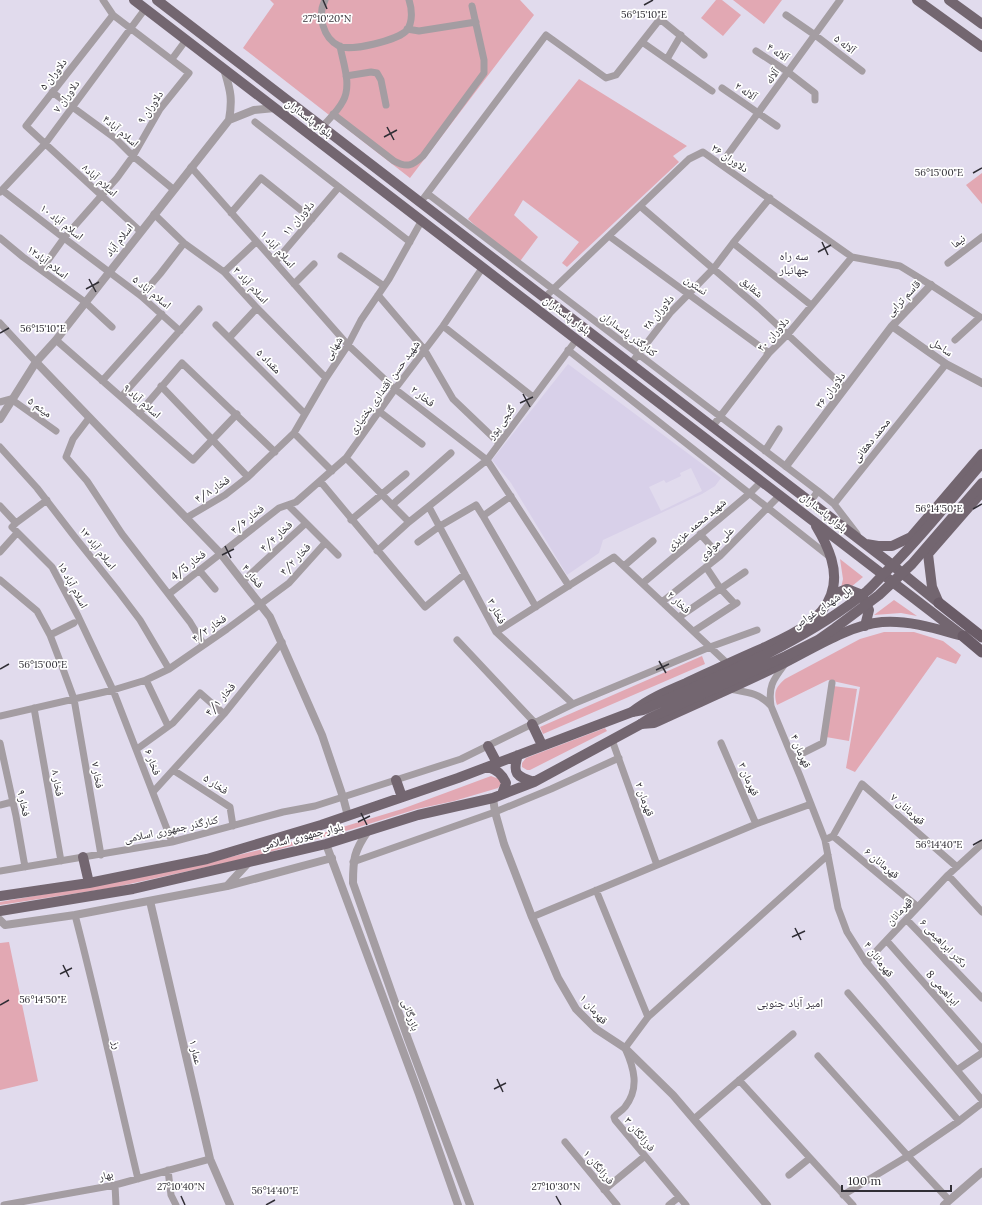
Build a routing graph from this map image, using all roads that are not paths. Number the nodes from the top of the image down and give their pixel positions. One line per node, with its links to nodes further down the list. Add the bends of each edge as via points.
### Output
1 (103, 0): 12 (street)
2 (134, 0): 10 (main road, بلوار پاسداران)
3 (157, 0): 45 (main road, بلوار پاسداران)
4 (325, 0): 23 (street, via 321,16 323,26 332,41)
5 (409, 0): 18 (street, via 411,20)
6 (840, 0): 20 (street, آلاله)
7 (917, 0): 17 (main road)
8 (949, 0): 11 (main road)
9 (472, 6): 14 (street)
10 (145, 9): 16 (street, دلاوران ۷); 21 (main road, بلوار پاسداران)
11 (967, 13): 15 (main road); 17 (main road, via 972,20 971,25 965,30)
12 (114, 15): 16 (street); 35 (street, دلاوران ۵)
13 (786, 15): 20 (street, آلاله ۵)
14 (476, 22): 18 (street, via 419,31); 41 (street, via 484,60 484,73 430,148 416,163 401,165 394,161)
15 (982, 24)
16 (131, 28): 27 (street); 38 (street, دلاوران ۷)
17 (956, 28): 24 (main road)
18 (407, 29): 23 (street, via 392,39 358,46)
19 (681, 35): 22 (street, via 660,19); 26 (street); 28 (street)
20 (815, 35): 30 (street, آلاله); 31 (street, آلاله ۵)
21 (186, 40): 27 (street); 29 (main road, بلوار پاسداران)
22 (642, 42): 28 (street); 53 (street, via 616,75 606,78 546,35)
23 (340, 46): 32 (street)
24 (982, 47)
25 (756, 51): 30 (street, آلاله ۴)
26 (704, 55)
27 (172, 59): 47 (street, دلاوران ۹, via 189,73 160,109)
28 (667, 59): 34 (street)
29 (224, 69): 39 (main road, بلوار پاسداران); 42 (street, via 231,91)
30 (788, 72): 36 (street, آلاله ۴, via 815,93); 40 (street, آلاله)
31 (862, 72)
32 (346, 76): 37 (street, via 377,73); 41 (street, via 346,96)
33 (722, 88): 40 (street, آلاله ۲)
34 (712, 91)
35 (52, 92): 38 (street, اسلام آباد۴); 46 (street, دلاوران ۵, via 26,126)
36 (815, 100)
37 (386, 104)
38 (72, 107): 46 (street, دلاوران ۷); 47 (street, اسلام آباد۴)
39 (275, 108): 42 (street, via 254,110); 61 (main road, بلوار پاسداران)
40 (759, 112): 44 (street, آلاله ۲); 48 (street, آلاله)
41 (334, 114): 45 (street)
42 (229, 120): 49 (street, اسلام آباد)
43 (255, 122): 50 (street)
44 (777, 126)
45 (322, 127): 56 (main road, بلوار پاسداران)
46 (46, 144): 52 (street, دلاوران ۷); 54 (street, اسلام آباد۸)
47 (133, 156): 51 (street, اسلام آباد۴); 54 (street, دلاوران ۹)
48 (721, 164): 55 (street, دلاوران ۲۶); 57 (street, دلاوران ۲۶, via 703,152 689,159)
49 (191, 167): 51 (street, اسلام آباد); 58 (street, اسلام آباد ۱)
50 (339, 187): 60 (street, دلاوران ۱۱); 68 (street)
51 (173, 189): 59 (street, اسلام آباد)
52 (1, 191): 66 (street, اسلام آباد ۱۰)
53 (428, 194): 56 (street); 84 (street, کنارگذر پاسداران)
54 (102, 196): 62 (street, اسلام آباد۸); 66 (street, دلاوران ۹)
55 (770, 198): 69 (street, دلاوران ۲۸); 72 (street, دلاوران ۲۶)
56 (420, 203): 88 (main road, بلوار پاسداران)
57 (640, 206): 63 (street, دلاوران ۲۶); 77 (street, شقایق)
58 (231, 213): 60 (street, via 261,178); 67 (street, اسلام آباد ۱)
59 (154, 214): 62 (street, اسلام آباد); 70 (street, اسلام آباد ۳)
60 (312, 219): 73 (street, دلاوران ۱۱)
61 (422, 220): 68 (street, شهابی); 76 (main road, بلوار پاسداران)
62 (140, 231): 79 (street, اسلام آباد)
63 (609, 236): 84 (street, دلاوران ۲۶); 85 (street, نسترن)
64 (982, 237): 74 (street, نیما)
65 (0, 238): 78 (street, اسلام آباد۱۲)
66 (64, 238): 78 (street, دلاوران ۹); 79 (street, اسلام آباد ۱۰)
67 (256, 242): 73 (street, اسلام آباد ۱); 80 (street)
68 (410, 242): 83 (street, شهابی)
69 (733, 242): 77 (street, دلاوران ۲۸); 90 (street)
70 (184, 243): 80 (street, اسلام آباد ۳); 87 (street)
71 (341, 256): 83 (street)
72 (852, 256): 82 (street, دلاوران ۲۶, via 900,266); 90 (street, دلاوران ۳۰)
73 (275, 262): 81 (street, اسلام آباد ۱)
74 (948, 263)
75 (314, 264): 81 (street)
76 (483, 267): 96 (street, شهید حسن اقتداری بختیاری); 102 (main road, بلوار پاسداران)
77 (714, 268): 85 (street, دلاوران ۲۸); 100 (street, شقایق)
78 (41, 270): 89 (street, اسلام آباد۱۲)
79 (108, 272): 87 (street, اسلام آباد ۵); 89 (street, اسلام آباد)
80 (224, 272): 91 (street, اسلام آباد ۳)
81 (294, 284): 105 (street, اسلام آباد ۱)
82 (931, 284): 97 (street, قاسم ترابی); 104 (street, دلاوران ۲۶, via 980,317)
83 (384, 286): 86 (street, شهابی)
84 (552, 289): 88 (street, دلاوران ۲۶); 109 (street, کنارگذر پاسداران)
85 (689, 293): 108 (street, نسترن); 109 (street, دلاوران ۲۸)
86 (378, 295): 105 (street, شهابی); 106 (street)
87 (141, 296): 93 (street, اسلام آباد ۵)
88 (544, 298): 111 (main road, بلوار پاسداران)
89 (85, 302): 98 (street, اسلام آباد۱۲); 103 (street, اسلام آباد)
90 (811, 305): 100 (street, دلاوران ۳۰)
91 (257, 308): 101 (street); 113 (street, اسلام آباد ۳)
92 (199, 309): 99 (street)
93 (162, 314): 99 (street, اسلام آباد ۵); 114 (street)
94 (0, 323): 110 (street)
95 (216, 325): 101 (street, مقداد ۵)
96 (443, 326): 106 (street, شهید حسن اقتداری بختیاری); 120 (street)
97 (892, 326): 112 (street, ساحل); 117 (street, دلاوران ۳۶)
98 (112, 327)
99 (180, 331): 119 (street)
100 (788, 334): 108 (street, دلاوران ۳۰); 117 (street, شقایق)
101 (229, 338): 126 (street, مقداد ۵)
102 (577, 339): 107 (street, گنجی پور); 149 (main road, بلوار پاسداران)
103 (56, 340): 110 (street, اسلام آباد); 114 (street, اسلام آباد ۹)
104 (955, 340)
105 (348, 345): 113 (street, شهابی); 118 (street, فخار ۲)
106 (424, 349): 118 (street, شهید حسن اقتداری بختیاری); 135 (street, via 453,399)
107 (568, 350): 120 (street, گنجی پور); 155 (street)
108 (770, 353): 127 (street, دلاوران ۳۰)
109 (638, 354): 111 (street, دلاوران ۲۸); 127 (street, کنارگذر پاسداران)
110 (36, 362): 121 (street, اسلام آباد); 128 (street, فخار ۴)
111 (630, 364): 130 (main road, بلوار پاسداران)
112 (946, 364): 115 (street, ساحل); 160 (street, محمد دهقانی)
113 (326, 378): 126 (street, شهابی)
114 (102, 381): 119 (street, اسلام آباد ۹)
115 (982, 383)
116 (161, 386): 124 (street); 125 (street, via 182,363); 134 (street)
117 (845, 388): 145 (street, دلاوران ۳۶)
118 (395, 389): 123 (street, شهید حسن اقتداری بختیاری); 143 (street, فخار ۲)
119 (121, 397): 124 (street, اسلام آباد ۹)
120 (533, 397): 135 (street, گنجی پور)
121 (11, 400): 122 (street); 129 (street, اسلام آباد); 132 (street, میثم ۵)
122 (0, 402)
123 (380, 412): 136 (street); 142 (street, شهید حسن اقتداری بختیاری)
124 (139, 413): 134 (street, اسلام آباد ۹, via 194,460)
125 (237, 414): 134 (street); 139 (street)
126 (305, 414): 133 (street, شهابی)
127 (720, 416): 130 (street, دلاوران ۳۰); 138 (street, کنارگذر پاسداران)
128 (89, 418): 167 (street, فخار ۴); 199 (street, via 73,439 66,457 87,481 122,534)
129 (0, 419)
130 (712, 426): 159 (main road, بلوار پاسداران)
131 (779, 429): 138 (street)
132 (56, 431)
133 (294, 433): 139 (street, شهابی); 146 (street)
134 (213, 440): 148 (street)
135 (499, 443): 143 (street, گنجی پور)
136 (422, 444)
137 (0, 447): 158 (street, اسلام آباد ۱۳)
138 (765, 451): 145 (street, کنارگذر پاسداران)
139 (275, 452): 148 (street, شهابی)
140 (451, 453): 162 (street)
141 (982, 454): 176 (main road)
142 (346, 458): 146 (street, شهید حسن اقتداری بختیاری); 154 (street)
143 (487, 460): 157 (street, فخار ۲); 164 (street, گنجی پور)
144 (982, 463): 230 (main road, پل شهدای غواص, bridge, via 908,550 868,590 835,615 767,654 643,710)
145 (786, 466): 152 (street, کنارگذر پاسداران)
146 (332, 472): 150 (street, شهید حسن اقتداری بختیاری)
147 (406, 474): 154 (street)
148 (248, 477): 167 (street, فخار ۴/۸, via 225,495)
149 (762, 481): 155 (street, شهید محمد عزیزی); 156 (main road, بلوار پاسداران)
150 (320, 482): 161 (street, شهید حسن اقتداری بختیاری, via 296,502); 169 (street)
151 (982, 483): 234 (main road, bridge, via 912,564 879,595 835,628 786,656)
152 (818, 491): 159 (street); 160 (street)
153 (982, 492): 185 (main road)
154 (382, 494): 162 (street); 169 (street)
155 (749, 494): 165 (street); 175 (street, شهید محمد عزیزی)
156 (780, 495): 165 (street, علی مولوی); 168 (main road, بلوار پاسداران)
157 (511, 496): 166 (street); 196 (street, فخار ۲)
158 (47, 500): 171 (street); 221 (street, اسلام آباد ۱۳, via 140,620)
159 (810, 502): 180 (main road, بلوار پاسداران)
160 (834, 504): 180 (street)
161 (288, 505): 172 (street); 183 (street, فخار ۴/۶, via 279,508)
162 (392, 505): 170 (street)
163 (0, 506): 171 (street)
164 (429, 507): 170 (street, گنجی پور); 173 (street, فخار ۳)
165 (767, 507): 186 (street, علی مولوی); 187 (street)
166 (482, 516): 173 (street, via 476,505); 204 (street)
167 (186, 518): 183 (street, فخار ۴)
168 (811, 519): 187 (main road); 212 (main road, بلوار پاسداران)
169 (351, 520): 181 (street)
170 (409, 522): 181 (street, گنجی پور)
171 (16, 523): 174 (street, via 12,527)
172 (306, 523): 179 (street); 194 (street, فخار ۴/۴)
173 (440, 526): 178 (street); 192 (street, فخار ۳)
174 (17, 533): 182 (street); 225 (street, اسلام آباد ۱۵, via 52,566)
175 (700, 534): 186 (street); 195 (street, شهید محمد عزیزی)
176 (911, 537): 180 (main road, via 892,546); 185 (main road, via 904,550 906,556 916,561)
177 (653, 541): 188 (street)
178 (418, 542)
179 (325, 543): 184 (street); 202 (street, فخار ۴/۲, via 289,583)
180 (864, 544): 203 (main road, بلوار پاسداران)
181 (377, 551): 192 (street, via 425,607)
182 (0, 552)
183 (221, 554): 190 (street, فخار 4/5); 194 (street, فخار ۴)
184 (338, 554)
185 (928, 554): 203 (main road, via 932,587)
186 (720, 556): 189 (street, علی مولوی)
187 (832, 559): 200 (main road)
188 (624, 566): 195 (street, فخار ۲); 196 (street, فخار ۲, via 614,557)
189 (706, 568): 197 (street); 201 (street, علی مولوی)
190 (199, 570): 198 (street); 199 (street, فخار 4/5)
191 (745, 572): 197 (street)
192 (465, 574): 210 (street, فخار ۳)
193 (0, 580): 211 (street, فخار ۷, via 37,611)
194 (243, 581): 202 (street, فخار ۴)
195 (643, 584): 201 (street, فخار ۲)
196 (569, 586): 204 (street)
197 (720, 588): 205 (street); 209 (street, via 736,604)
198 (215, 589)
199 (169, 594): 216 (street)
200 (832, 595): 207 (main road, via 847,589 862,595 869,610); 220 (main road, via 818,616 810,622 774,643)
201 (662, 602): 205 (street, فخار ۲)
202 (261, 603): 215 (street, فخار ۴); 216 (street, فخار ۴/۳)
203 (939, 603): 213 (highway, بلوار پاسداران)
204 (536, 607): 210 (street)
205 (679, 617): 209 (street, فخار ۲)
206 (74, 623): 211 (street)
207 (865, 626): 212 (main road, via 881,622 900,622); 219 (main road, via 846,631)
208 (757, 630): 217 (street, کنارگذر جمهوری اسلامی)
209 (694, 631): 217 (street, فخار ۲)
210 (496, 632): 227 (street, فخار ۳)
211 (50, 635): 226 (street, فخار ۷)
212 (963, 636): 218 (highway, بلوار پاسداران)
213 (982, 636)
214 (457, 640): 233 (street)
215 (282, 642): 231 (street, فخار ۴/۱); 251 (street, فخار ۴, via 322,734)
216 (204, 645): 221 (street, فخار ۴/۳)
217 (710, 647): 220 (street, فخار ۲); 227 (street, کنارگذر جمهوری اسلامی)
218 (982, 652)
219 (786, 662): 224 (main road); 228 (street, قهرمان ۴, via 770,687)
220 (728, 664): 230 (main road, via 650,700)
221 (169, 669): 222 (street, فخار ۴/۳)
222 (146, 680): 225 (street, فخار ۴/۳); 235 (street)
223 (832, 683): 244 (street, via 823,744)
224 (730, 689): 228 (street, via 760,696); 234 (main road, via 654,723)
225 (113, 690): 226 (street, فخار ۴/۳); 241 (street, فخار ۶)
226 (74, 699): 229 (street, فخار ۴/۳); 266 (street, فخار ۷)
227 (573, 704): 233 (street, کنارگذر جمهوری اسلامی)
228 (771, 706): 244 (street, قهرمان ۴)
229 (34, 708): 232 (street, فخار ۴/۳); 270 (street, فخار ۸)
230 (632, 712): 239 (main road, بلوار جمهوری اسلامی)
231 (224, 714): 235 (street, via 200,693); 246 (street, فخار ۴/۱)
232 (0, 716)
233 (533, 724): 239 (main road); 240 (street, کنارگذر جمهوری اسلامی)
234 (641, 724): 236 (main road, بلوار جمهوری اسلامی)
235 (168, 726): 241 (street)
236 (612, 740): 243 (street, قهرمان ۲); 248 (main road, بلوار جمهوری اسلامی)
237 (0, 743): 253 (street, فخار ۹)
238 (721, 743): 258 (street, قهرمان ۳)
239 (542, 745): 242 (main road, بلوار جمهوری اسلامی)
240 (488, 746): 245 (main road); 247 (street, کنارگذر جمهوری اسلامی, via 461,759)
241 (136, 749): 249 (street, فخار ۶)
242 (518, 755): 245 (main road, بلوار جمهوری اسلامی); 248 (main road, via 514,769 517,775)
243 (619, 758): 256 (street); 273 (street, قهرمان ۲)
244 (792, 758): 254 (street, قهرمان ۴)
245 (492, 765): 250 (main road, via 506,783); 252 (main road, بلوار جمهوری اسلامی)
246 (173, 770): 249 (street, فخار ۴/۱); 259 (street, فخار ۵, via 230,807)
247 (396, 780): 251 (street, کنارگذر جمهوری اسلامی); 252 (main road)
248 (534, 782): 250 (main road, بلوار جمهوری اسلامی)
249 (153, 792): 263 (street, فخار ۶)
250 (498, 796): 256 (street, قهرمان ۱); 260 (main road, بلوار جمهوری اسلامی, via 418,815)
251 (343, 797): 257 (street, فخار ۴); 259 (street, کنارگذر جمهوری اسلامی)
252 (402, 797): 257 (main road, بلوار جمهوری اسلامی)
253 (12, 802): 255 (street); 274 (street, فخار ۹)
254 (811, 804): 258 (street); 262 (street, قهرمانان ۴)
255 (0, 805)
256 (495, 812): 272 (street); 289 (street, قهرمان ۱, via 504,844)
257 (348, 816): 278 (main road, بلوار جمهوری اسلامی, via 207,859)
258 (756, 824): 273 (street)
259 (233, 826): 263 (street, کنارگذر جمهوری اسلامی)
260 (368, 831): 264 (main road, بلوار جمهوری اسلامی); 272 (street, بازرگانی, via 357,848)
261 (833, 836): 262 (street); 275 (street, قهرمانان ۷, via 862,784); 285 (street, قهرمانان ۶)
262 (825, 840): 267 (street, قهرمانان ۴)
263 (172, 842): 266 (street, کنارگذر جمهوری اسلامی)
264 (326, 844): 269 (street, بازرگانی); 271 (main road, بلوار جمهوری اسلامی)
265 (982, 844): 275 (street, قهرمانان)
266 (101, 855): 268 (street, کنارگذر جمهوری اسلامی)
267 (828, 855): 293 (street, قهرمانان ۴, via 838,908 848,932); 298 (street)
268 (83, 857): 270 (street, کنارگذر جمهوری اسلامی); 278 (main road)
269 (332, 858): 280 (street, بازرگانی); 281 (street)
270 (61, 861): 274 (street, کنارگذر جمهوری اسلامی)
271 (249, 862): 281 (street); 286 (main road, بلوار جمهوری اسلامی, via 133,889)
272 (354, 862): 279 (street, بازرگانی)
273 (658, 865): 282 (street)
274 (25, 867): 276 (street, کنارگذر جمهوری اسلامی)
275 (957, 867): 277 (street, قهرمانان)
276 (0, 871)
277 (948, 875): 285 (street, قهرمانان); 287 (street)
278 (89, 883): 283 (main road, بلوار جمهوری اسلامی)
279 (353, 883): 280 (street, via 347,880); 294 (street, بازرگانی)
280 (342, 885): 295 (street, بازرگانی)
281 (227, 886): 284 (street)
282 (596, 890): 289 (street); 298 (street)
283 (0, 896)
284 (150, 901): 288 (street); 313 (street, عمار ۱)
285 (918, 907): 291 (street, قهرمانان)
286 (0, 912)
287 (982, 912)
288 (75, 915): 290 (street, via 6,925); 317 (street, رز)
289 (532, 917): 300 (street, قهرمان ۱, via 558,978 576,1009 596,1029)
290 (0, 920)
291 (907, 920): 292 (street, قهرمانان); 297 (street, دکتر ابراهیمی ۶)
292 (887, 941): 293 (street, قهرمانان); 301 (street, ابراهیمی 8)
293 (866, 962): 304 (street, قهرمانان ۴)
294 (389, 985): 295 (street); 329 (street, بازرگانی)
295 (380, 989): 328 (street, بازرگانی)
296 (848, 993): 308 (street)
297 (982, 998)
298 (648, 1017): 300 (street)
299 (793, 1034): 305 (street)
300 (625, 1048): 307 (street, قهرمان ۱); 310 (street, فرزانگان ۳, via 633,1065 635,1082 632,1098 614,1120)
301 (982, 1049)
302 (982, 1053): 304 (street)
303 (818, 1056): 311 (street)
304 (957, 1070): 306 (street, قهرمانان ۴)
305 (739, 1080): 307 (street); 312 (street)
306 (982, 1101): 308 (street)
307 (694, 1119): 333 (street, قهرمان ۱)
308 (959, 1121): 311 (street)
309 (565, 1142): 319 (street, فرزانگان ۱)
310 (645, 1156): 319 (street); 321 (street, فرزانگان ۳)
311 (908, 1156): 320 (street); 323 (street)
312 (810, 1158): 316 (street); 320 (street)
313 (210, 1159): 314 (street, بهار); 327 (street, عمار ۱)
314 (168, 1170): 317 (street, بهار); 326 (street, via 171,1195)
315 (982, 1172): 323 (street)
316 (789, 1175)
317 (138, 1179): 318 (street, بهار)
318 (115, 1185): 322 (street, بهار); 325 (street)
319 (604, 1190): 330 (street, فرزانگان ۱)
320 (843, 1195): 334 (street)
321 (679, 1197): 331 (street); 332 (street, فرزانگان ۳)
322 (36, 1203): 324 (street, بهار)
323 (947, 1203)
324 (4, 1205)
325 (116, 1205)
326 (176, 1205)
327 (230, 1205)
328 (458, 1205)
329 (470, 1205)
330 (617, 1205)
331 (670, 1205)
332 (686, 1205)
333 (767, 1205)
334 (853, 1205)

